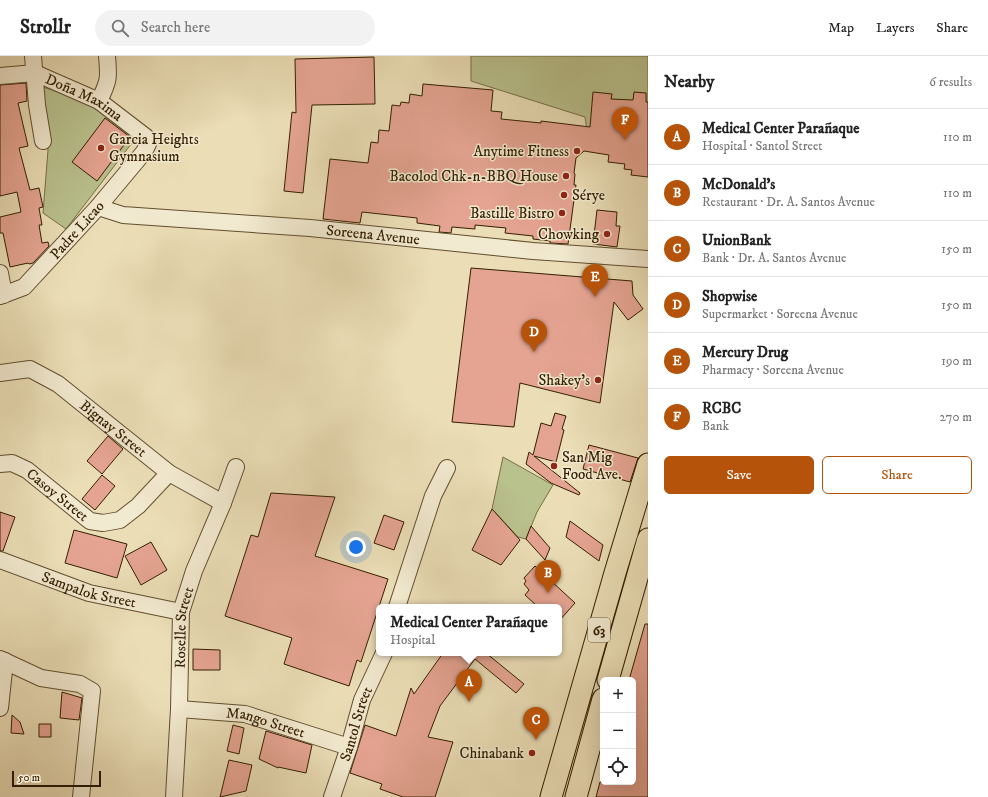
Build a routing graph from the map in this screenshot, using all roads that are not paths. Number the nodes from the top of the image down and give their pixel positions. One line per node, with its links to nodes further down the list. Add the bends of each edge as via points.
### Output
1 (33, 56): 3 (street)
2 (107, 56): 5 (street, via 109,75)
3 (35, 73): 4 (street, Doña Maxima); 5 (street, Doña Maxima); 6 (street)
4 (0, 76)
5 (99, 101): 7 (street, Doña Maxima, via 146,136 148,144)
6 (43, 141)
7 (144, 152): 8 (street, Padre Licao)
8 (98, 207): 9 (street, Soreena Avenue, via 123,215 310,228 533,251); 11 (street, Padre Licao, via 24,287)
9 (648, 259)
10 (0, 273): 11 (street)
11 (2, 295)
12 (0, 373): 17 (street, Bignay Street, via 30,369 58,384)
13 (0, 464): 17 (street, Casoy Street, via 12,463 27,470 90,521 103,523 120,520 138,506)
14 (648, 464): 33 (main road, 63)
15 (236, 467): 18 (street, Roselle Street)
16 (447, 468): 21 (street, via 433,496)
17 (169, 473): 18 (street, Bignay Street)
18 (223, 503): 22 (street, Roselle Street, via 194,571)
19 (648, 539): 25 (main road, 63)
20 (0, 560): 22 (street, Sampalok Street, via 89,593)
21 (398, 604)
22 (181, 612): 27 (street, Roselle Street)
23 (383, 656): 29 (street, Santol Street, via 362,700)
24 (2, 660): 26 (street); 30 (street, via 41,678 80,684 92,691)
25 (609, 677)
26 (0, 708)
27 (178, 709): 29 (street, Mango Street, via 245,714); 31 (street, Roselle Street)
28 (600, 710): 34 (main road)
29 (349, 747): 32 (street, Santol Street)
30 (81, 797)
31 (174, 797)
32 (332, 797)
33 (551, 797)
34 (576, 797)

